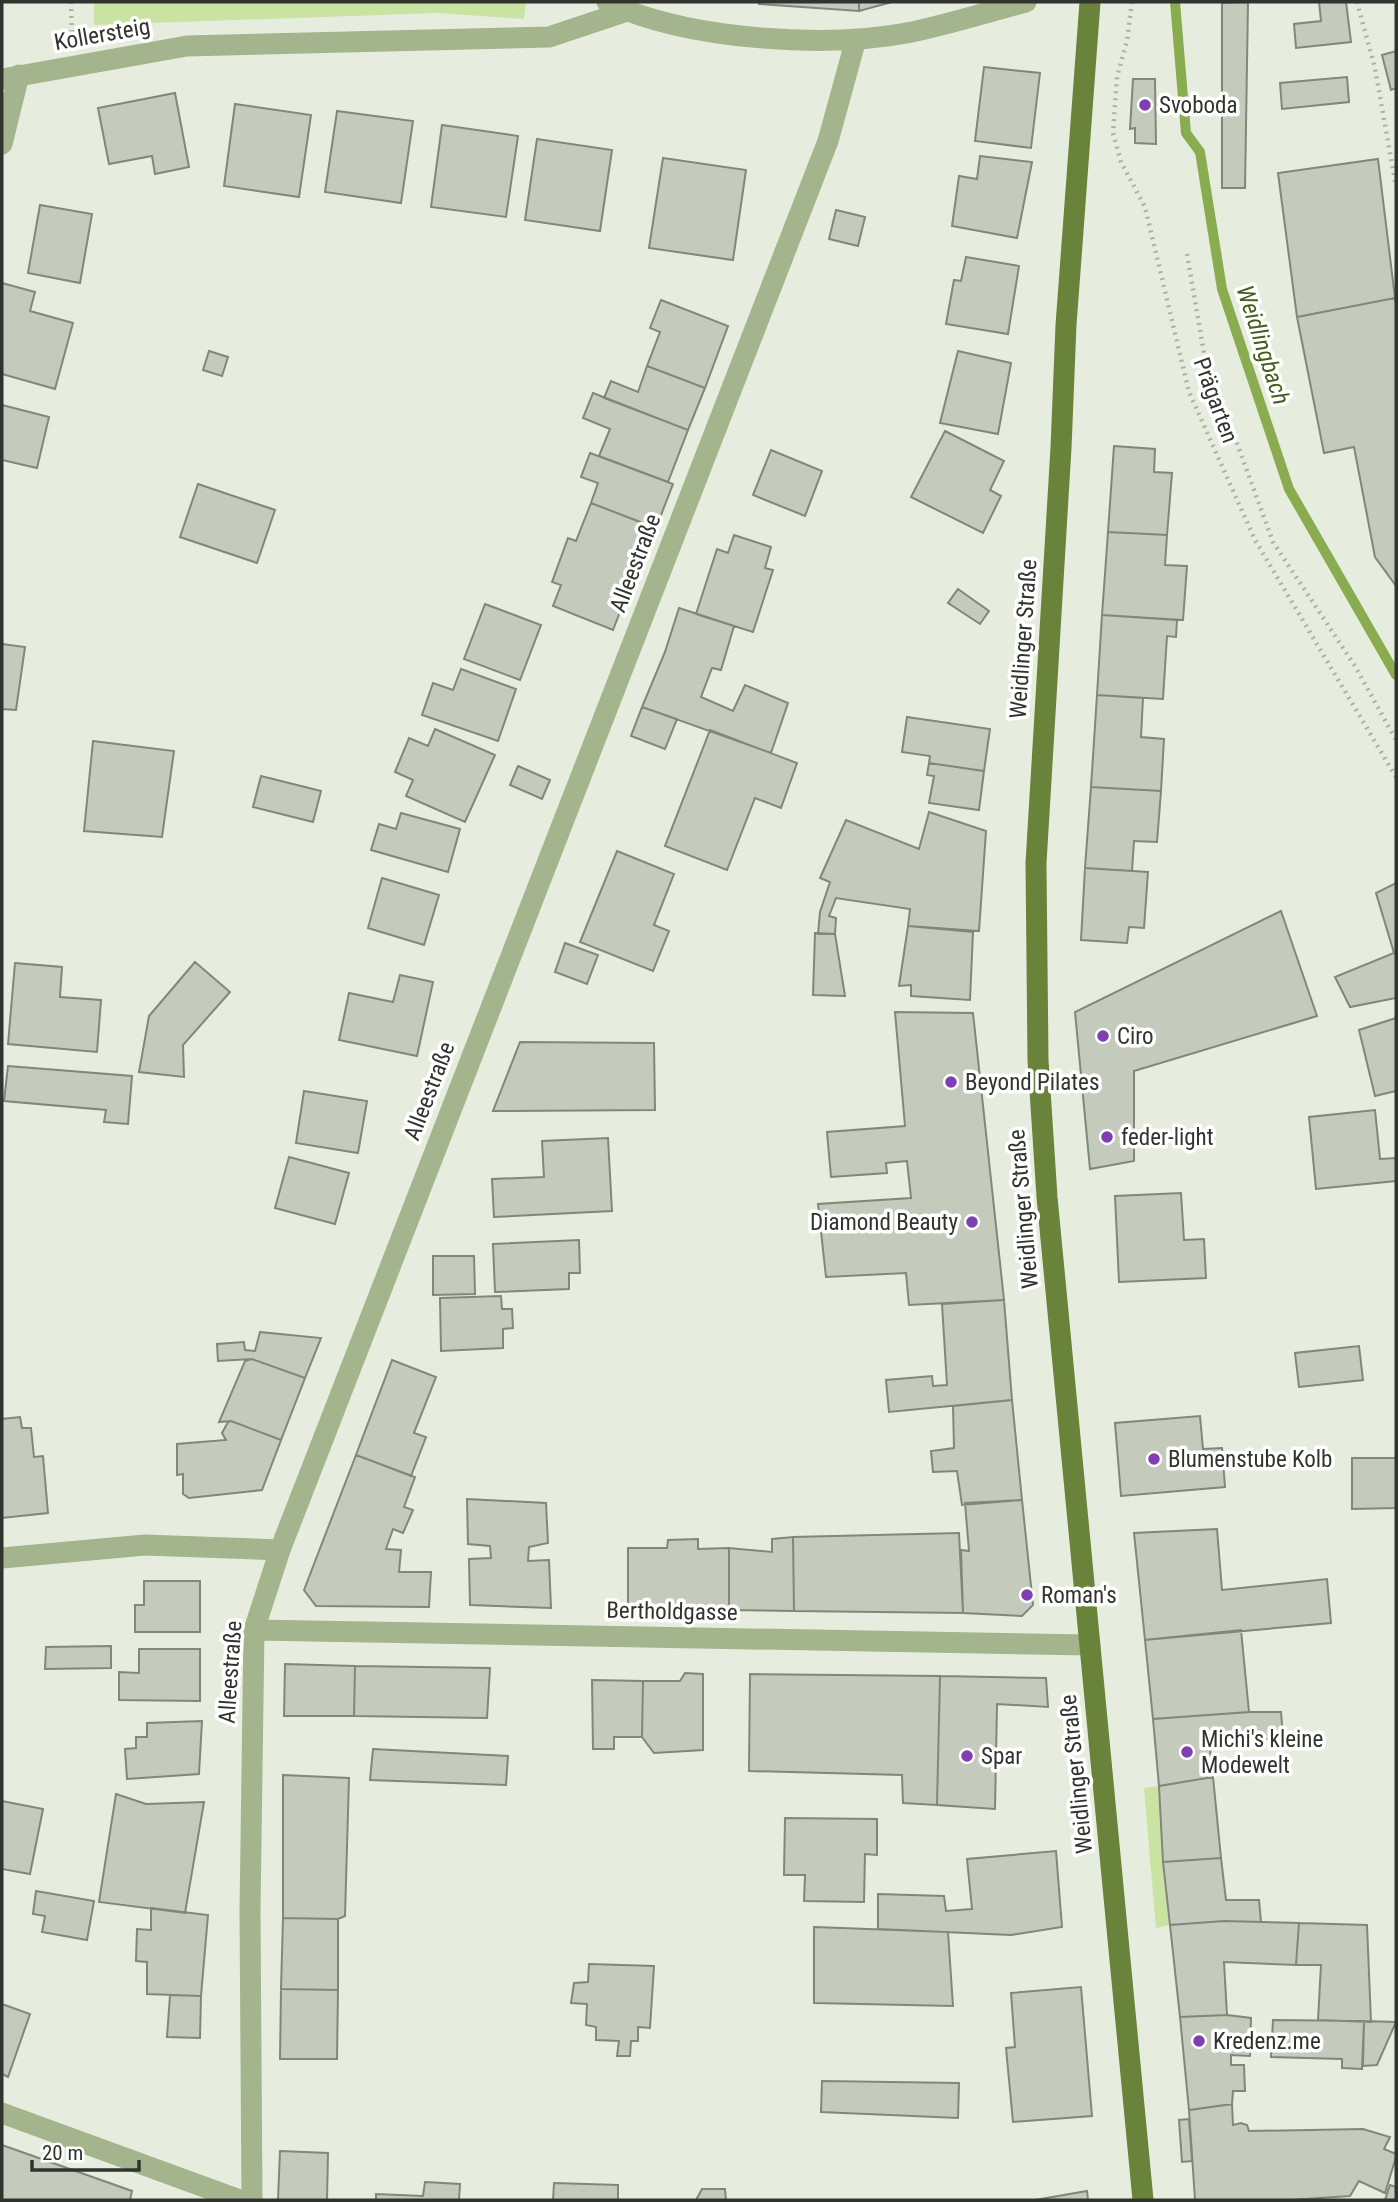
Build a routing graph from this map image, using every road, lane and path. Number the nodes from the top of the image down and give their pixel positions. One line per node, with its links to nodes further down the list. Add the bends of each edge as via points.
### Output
1 (71, 2): 9 (path)
2 (607, 2): 7 (street)
3 (1026, 2): 8 (street, via 914,32)
4 (1090, 2): 19 (main road, Weidlinger Straße, via 1066,325 1036,863 1035,974 1047,1197)
5 (1132, 2): 15 (path, Prägarten, via 1117,77 1113,133 1121,162 1145,207 1189,392 1255,540)
6 (1357, 2): 12 (path, via 1375,68)
7 (627, 11): 8 (street, via 744,36); 9 (street, Kollersteig, via 549,37 187,46)
8 (856, 39): 16 (street, Alleestraße, via 828,141)
9 (72, 66): 10 (street, Kollersteig)
10 (11, 77): 11 (street)
11 (2, 144)
12 (1396, 187)
13 (1187, 254): 14 (path, via 1204,353 1273,542)
14 (1396, 740)
15 (1396, 777)
16 (280, 1550): 17 (street, via 145,1545); 18 (street, Alleestraße)
17 (2, 1558)
18 (254, 1630): 19 (street, Bertholdgasse); 22 (street, Alleestraße)
19 (1090, 1645): 23 (main road, Weidlinger Straße)
20 (2, 2113): 21 (street)
21 (240, 2200)
22 (252, 2200)
23 (1143, 2200)

